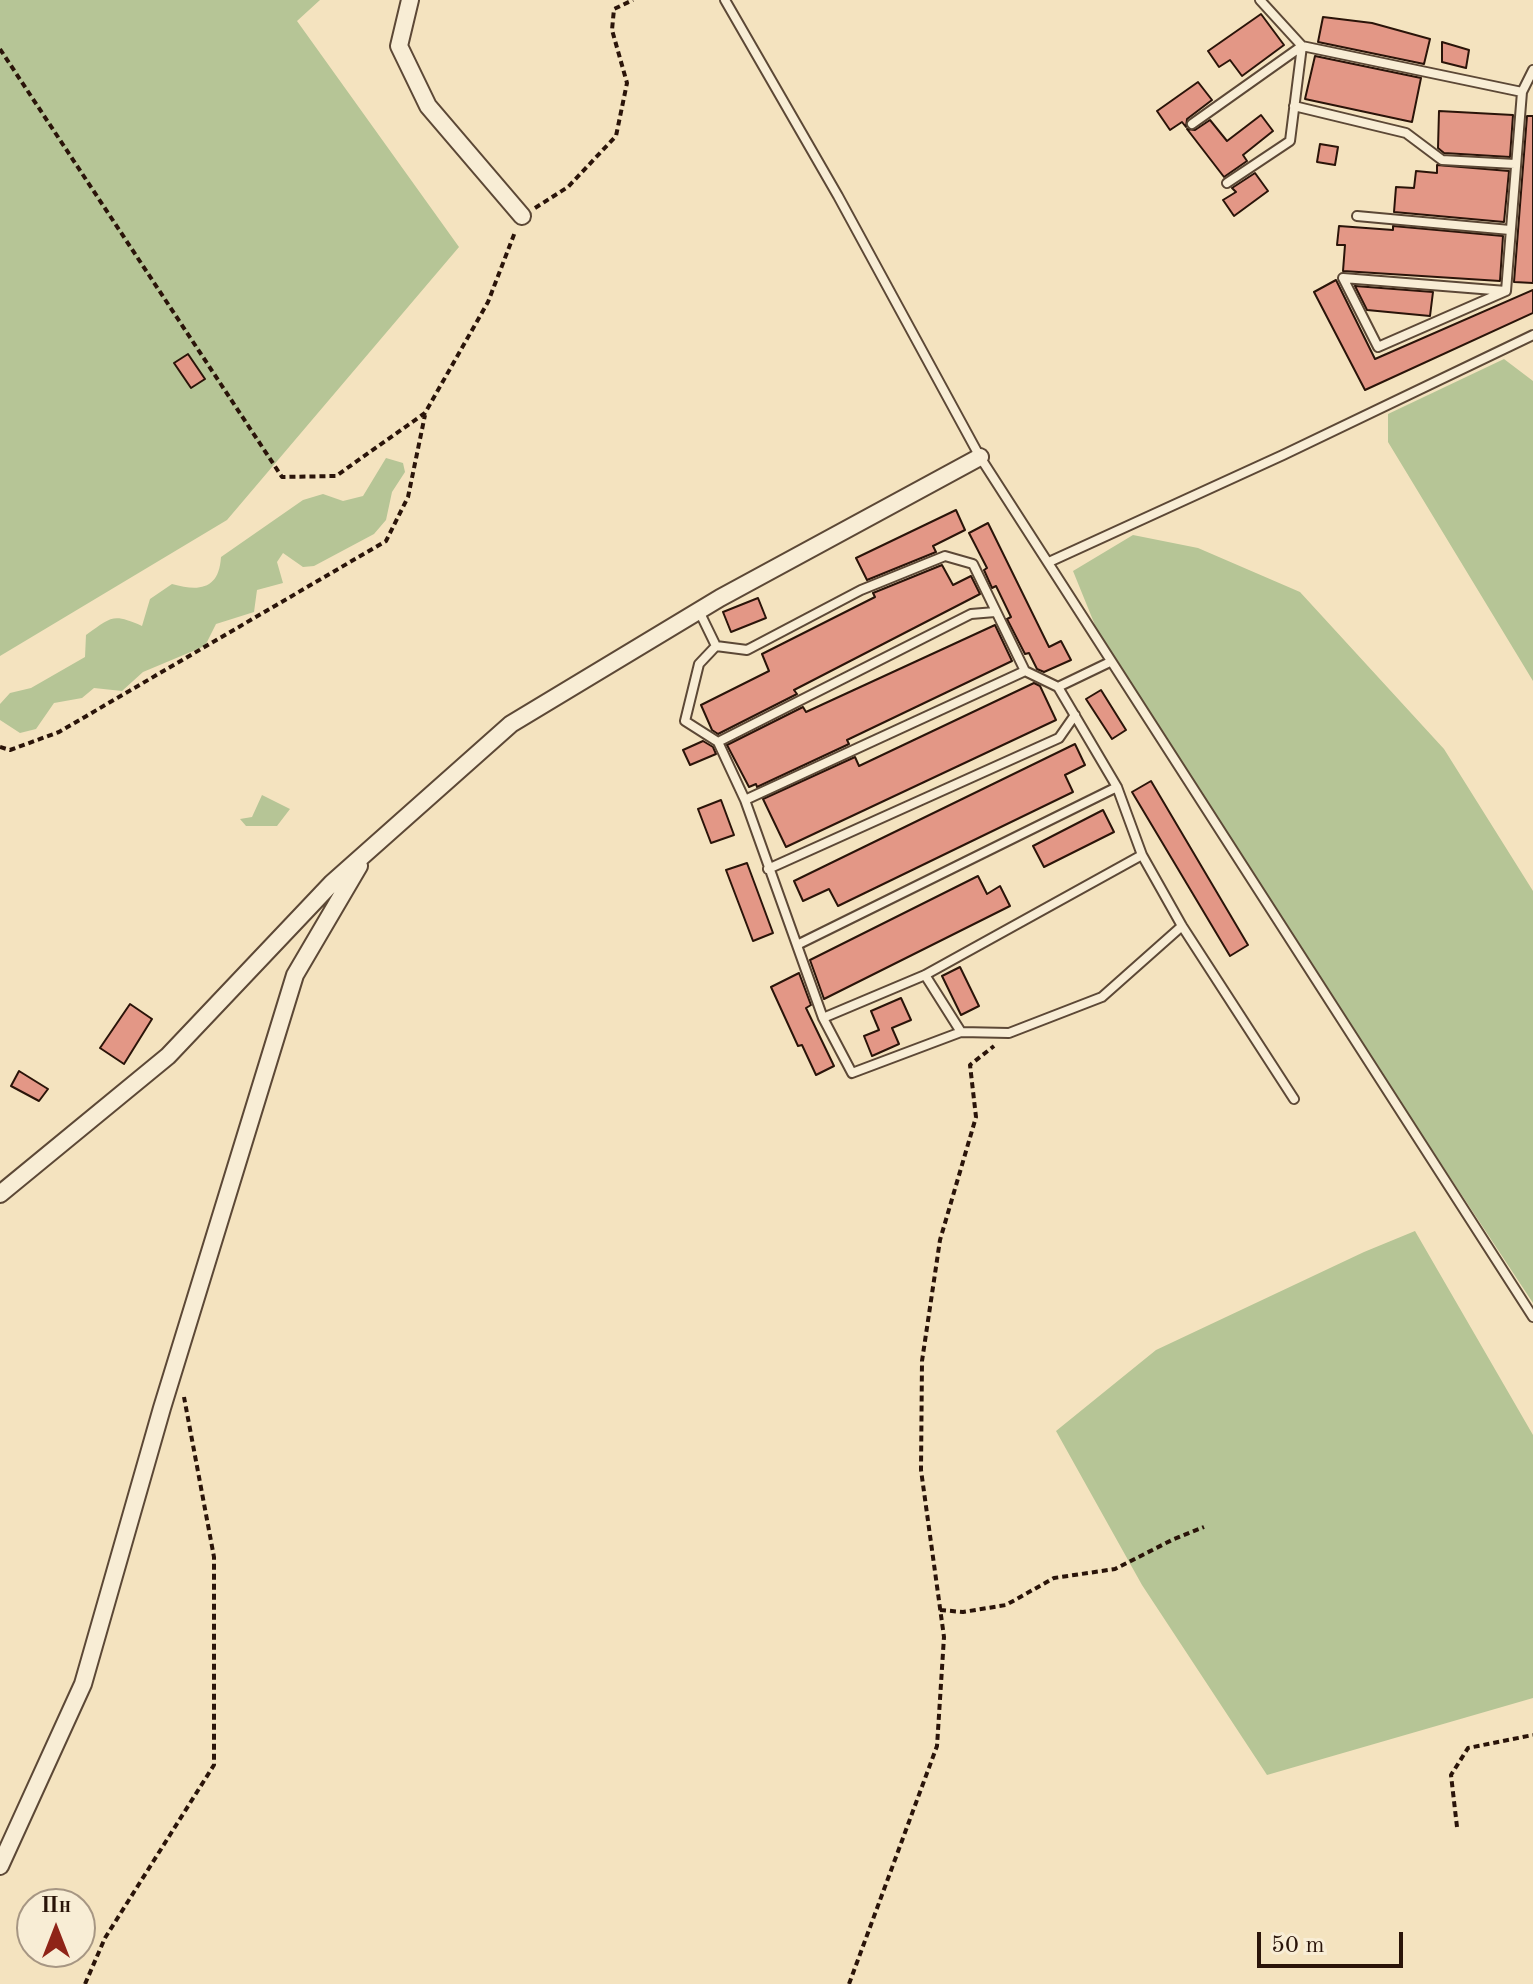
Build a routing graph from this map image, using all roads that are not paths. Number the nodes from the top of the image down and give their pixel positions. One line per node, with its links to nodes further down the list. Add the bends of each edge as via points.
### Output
1 (410, 0): 11 (street, via 399,46 428,106)
2 (725, 0): 16 (lane)
3 (1260, 0): 4 (lane)
4 (1302, 46): 6 (lane); 7 (lane); 8 (lane)
5 (1533, 70): 6 (lane)
6 (1522, 92): 9 (lane)
7 (1294, 106): 9 (lane, via 1406,133 1442,160); 10 (lane, via 1290,141)
8 (1192, 124)
9 (1515, 164): 13 (lane)
10 (1227, 183)
11 (522, 216)
12 (1357, 216): 13 (lane)
13 (1510, 230): 14 (lane)
14 (1506, 291): 14 (lane, via 1378,347 1343,278 1358,279)
15 (1533, 335): 17 (lane)
16 (980, 457): 17 (lane); 18 (street)
17 (1049, 562): 21 (lane)
18 (698, 611): 20 (lane); 28 (street, via 511,724)
19 (995, 612): 20 (lane, via 973,564 945,556 861,590 747,650); 22 (lane); 25 (lane, via 971,614)
20 (716, 646): 25 (lane, via 699,664 685,721)
21 (1110, 662): 23 (lane); 38 (lane)
22 (1025, 671): 23 (lane); 27 (lane)
23 (1058, 687): 24 (lane)
24 (1075, 715): 26 (lane); 30 (lane, via 1059,738)
25 (718, 742): 27 (lane)
26 (1117, 787): 29 (lane); 32 (lane)
27 (745, 800): 30 (lane)
28 (367, 853): 37 (street, via 168,1056); 39 (street, via 295,975 83,1684)
29 (1142, 855): 31 (lane); 33 (lane)
30 (768, 869): 32 (lane)
31 (1182, 926): 35 (lane, via 1102,997 1009,1033); 36 (lane)
32 (797, 945): 34 (lane)
33 (925, 975): 34 (lane); 35 (lane)
34 (823, 1018): 35 (lane, via 852,1073)
35 (961, 1032)
36 (1294, 1099)
37 (0, 1194)
38 (1533, 1317)
39 (0, 1866)

